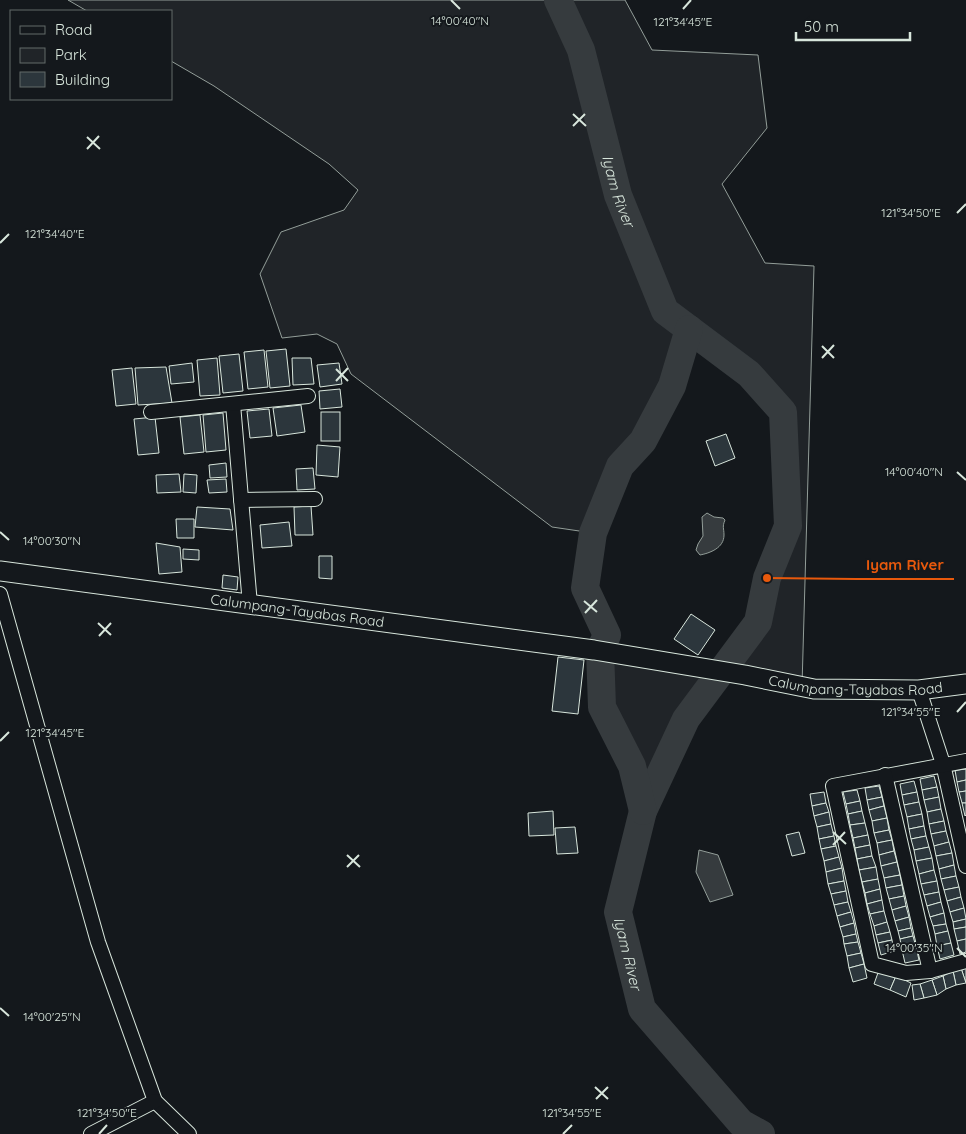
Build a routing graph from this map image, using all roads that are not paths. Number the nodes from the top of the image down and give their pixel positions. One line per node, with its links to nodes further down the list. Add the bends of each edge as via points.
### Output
1 (308, 396): 2 (street)
2 (233, 404): 3 (street); 5 (street)
3 (152, 412)
4 (316, 499): 5 (street)
5 (241, 500): 8 (street)
6 (0, 571): 8 (main road, Calumpang-Tayabas Road)
7 (0, 594): 17 (street, via 98,942)
8 (250, 605): 10 (main road, Calumpang-Tayabas Road, via 594,650 814,689)
9 (966, 684): 10 (main road, Calumpang-Tayabas Road)
10 (919, 690): 12 (street)
11 (966, 760): 12 (street)
12 (943, 764): 13 (street); 14 (street)
13 (885, 776): 16 (street); 16 (street, via 833,786 872,964 906,973)
14 (966, 866)
15 (966, 961): 16 (street)
16 (930, 971)
17 (155, 1101): 18 (street); 19 (street)
18 (90, 1134)
19 (189, 1134)

